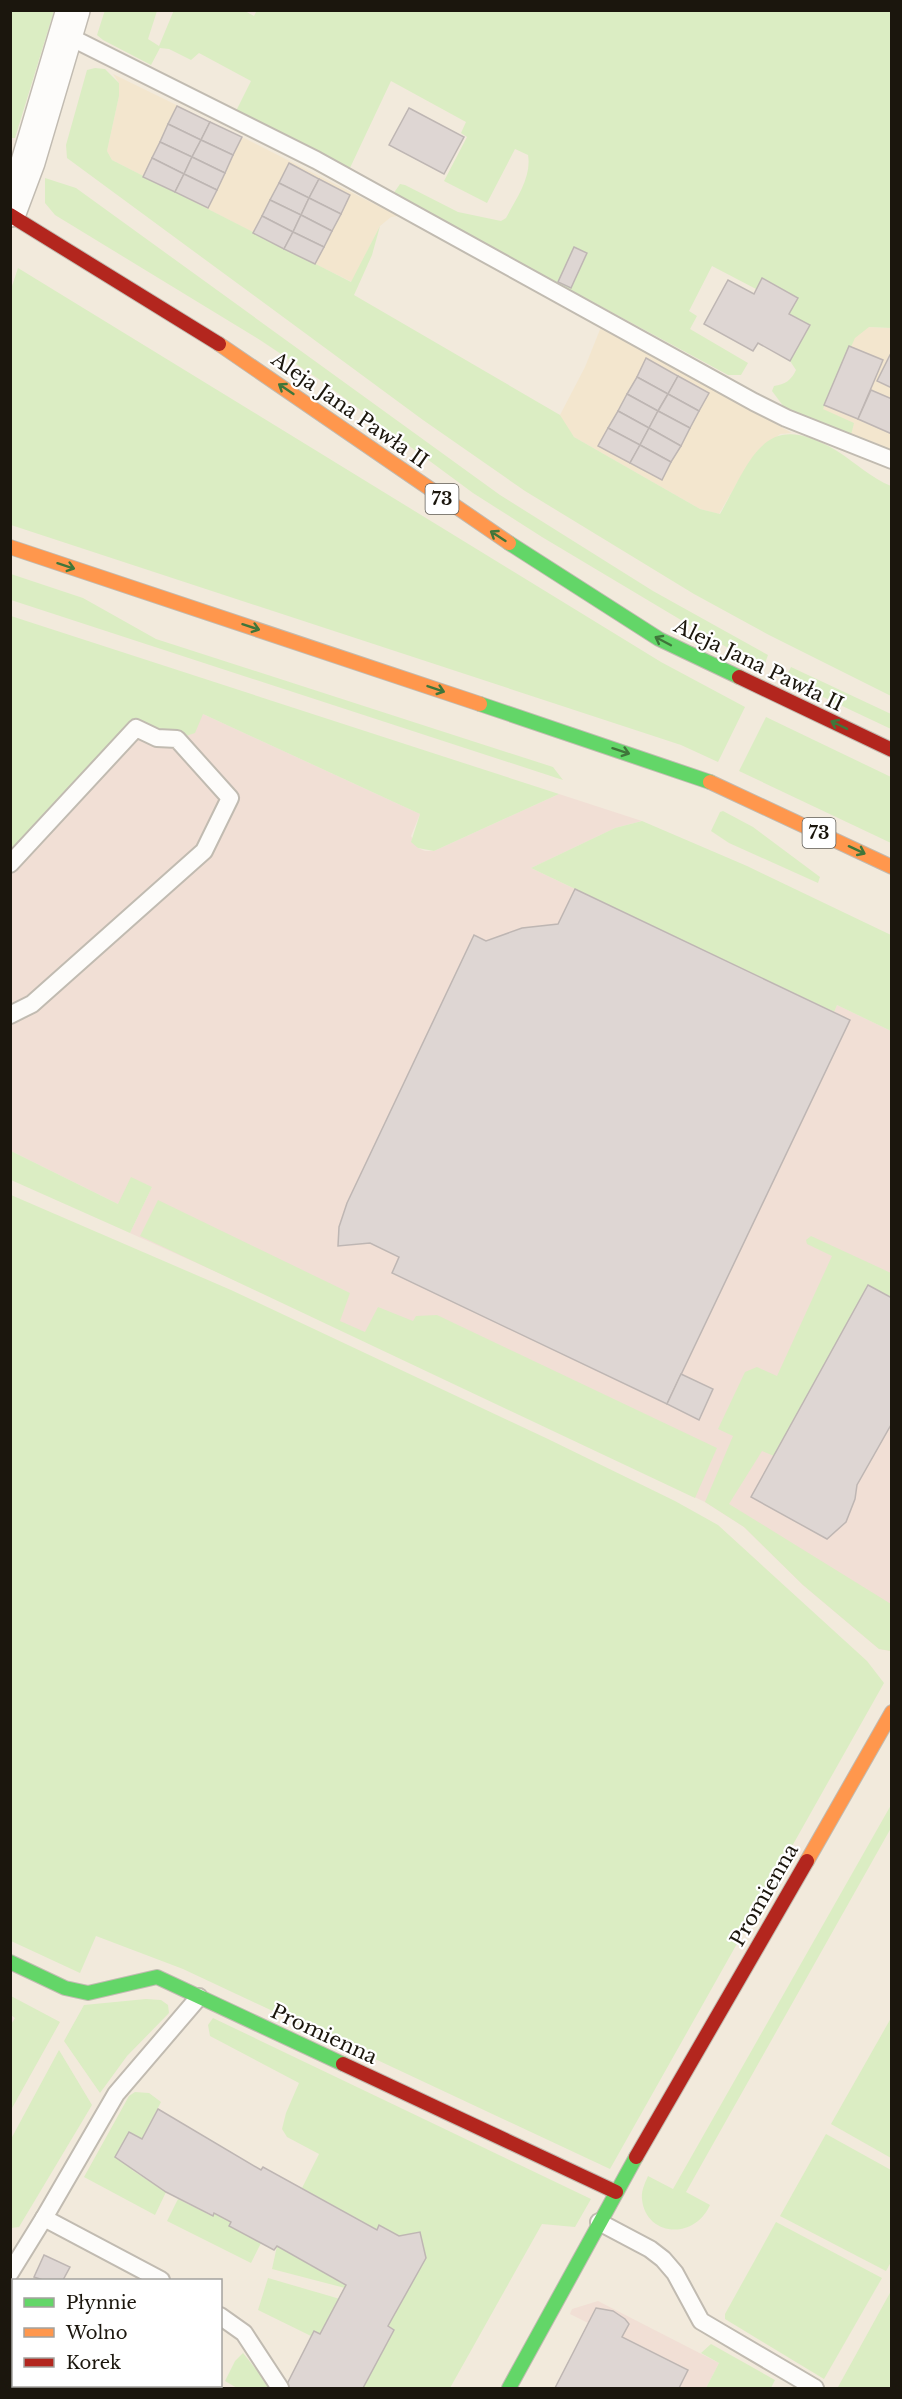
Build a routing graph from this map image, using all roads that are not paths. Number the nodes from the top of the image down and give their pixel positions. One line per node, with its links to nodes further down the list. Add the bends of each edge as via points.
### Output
1 (70, 23): 2 (street); 3 (lane, via 754,402)
2 (10, 212): 5 (main road, Aleja Jana Pawła II / 73, one-way to 2, via 659,639 457,510 336,422 201,332)
3 (891, 460)
4 (10, 547): 7 (main road, 73, one-way to 7, via 697,776)
5 (891, 750)
6 (10, 864): 8 (lane, via 136,728 166,740 177,740 230,798 204,851 32,1004)
7 (891, 867)
8 (10, 1015)
9 (891, 1712): 12 (main road, Promienna)
10 (10, 1962): 11 (main road, Promienna, via 79,1993 98,1993 138,1979 157,1977)
11 (199, 1997): 12 (main road, Promienna); 13 (lane, via 116,2094)
12 (616, 2192): 14 (main road, Promienna)
13 (44, 2218): 15 (lane); 16 (lane)
14 (599, 2222): 19 (main road, Promienna); 20 (lane, via 650,2248 663,2259 675,2273 700,2321)
15 (10, 2273)
16 (159, 2279)
17 (222, 2317): 18 (lane, via 244,2333)
18 (280, 2388)
19 (509, 2388)
20 (815, 2388)

